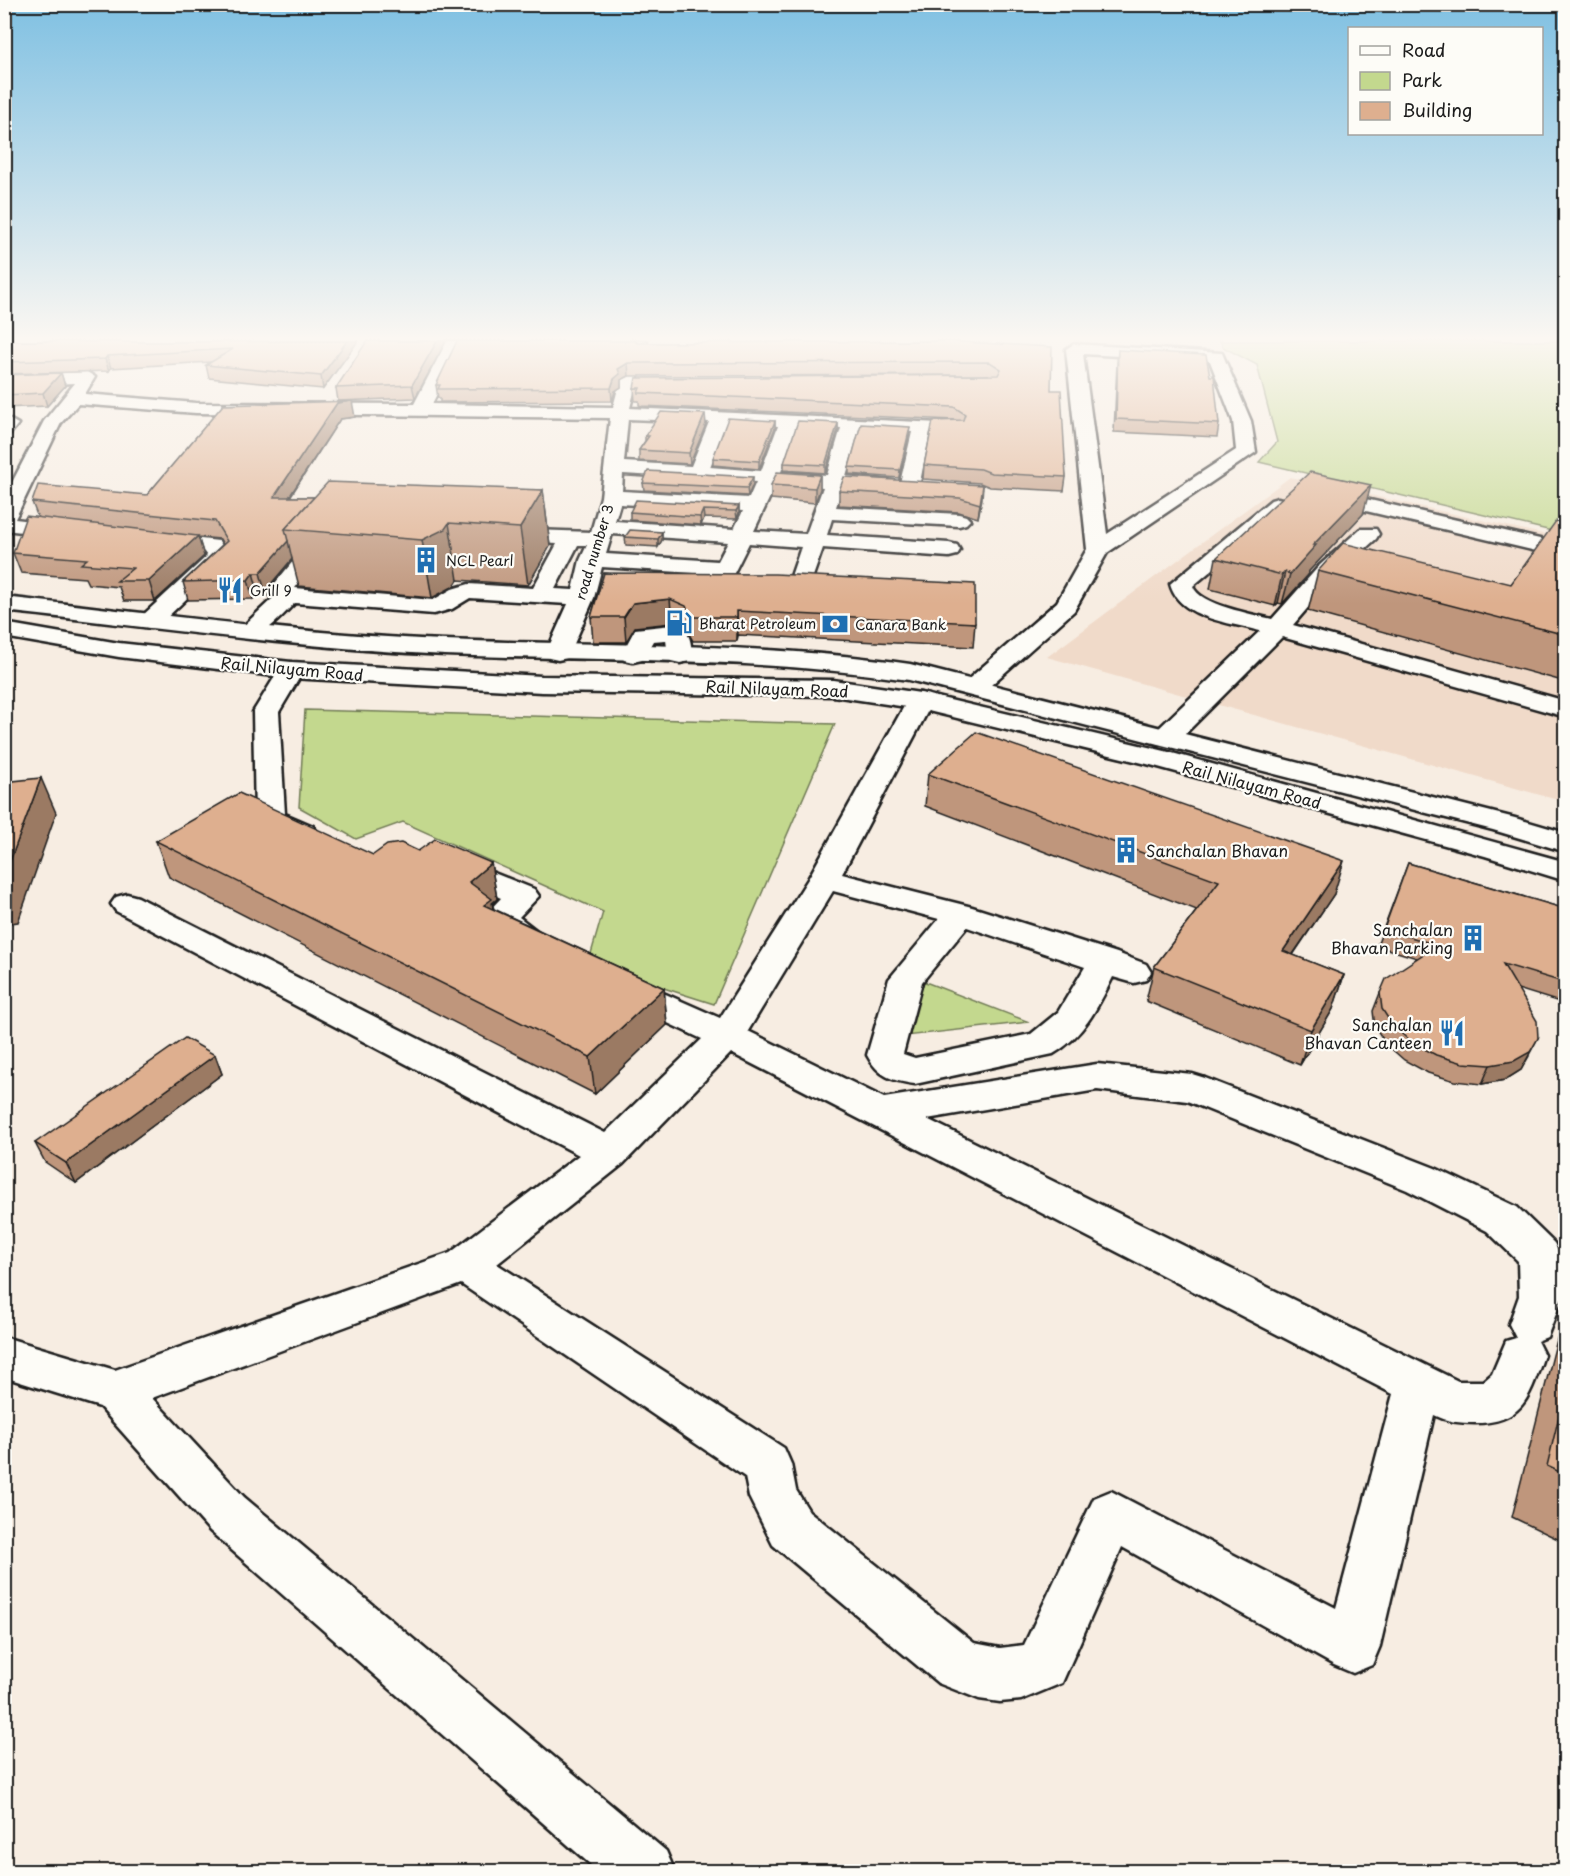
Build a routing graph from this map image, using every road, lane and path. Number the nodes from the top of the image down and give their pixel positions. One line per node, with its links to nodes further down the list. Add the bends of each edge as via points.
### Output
1 (49, 429): 18 (street)
2 (618, 429): 9 (street, road number 3)
3 (715, 429): 10 (street)
4 (786, 429): 11 (street)
5 (850, 429): 12 (street)
6 (921, 429): 13 (street)
7 (1084, 429): 30 (street)
8 (1243, 429): 30 (street, via 1246,453)
9 (613, 467): 10 (street); 15 (street, road number 3)
10 (698, 473): 11 (street)
11 (769, 477): 12 (street); 16 (street)
12 (836, 481): 13 (street); 17 (street)
13 (909, 487): 14 (street)
14 (933, 488)
15 (611, 497): 16 (street); 23 (street, road number 3)
16 (754, 505): 26 (street)
17 (823, 512): 19 (street); 29 (street)
18 (4, 519)
19 (959, 520)
20 (4, 524): 22 (street)
21 (346, 529): 36 (street, via 332,529 279,591)
22 (85, 533)
23 (601, 533): 26 (street); 28 (street); 33 (street, road number 3)
24 (484, 534): 28 (street)
25 (1368, 534): 40 (street, via 1340,573)
26 (741, 536): 29 (street); 33 (street, via 726,568)
27 (130, 538): 39 (street, via 211,546 219,557)
28 (571, 538): 35 (street)
29 (815, 541): 31 (street); 34 (street, via 801,579)
30 (1098, 549): 48 (street, via 1066,606)
31 (949, 550)
32 (1566, 552): 40 (street, via 1298,491 1181,584 1184,595 1199,606)
33 (591, 560): 37 (street, road number 3)
34 (826, 577)
35 (540, 596): 36 (street, via 469,591 448,604 434,607); 37 (street)
36 (300, 597): 42 (street); 43 (street)
37 (582, 597): 45 (street, road number 3)
38 (4, 604): 39 (street, Rail Nilayam Road)
39 (150, 621): 42 (street, Rail Nilayam Road)
40 (1277, 628): 50 (street); 51 (street)
41 (4, 630): 46 (street, Rail Nilayam Road, via 119,650)
42 (250, 632): 43 (street, Rail Nilayam Road)
43 (276, 633): 44 (street, Rail Nilayam Road)
44 (412, 645): 45 (street, Rail Nilayam Road); 47 (street)
45 (558, 653): 48 (street, Rail Nilayam Road, via 836,661 910,672)
46 (291, 669): 47 (street, Rail Nilayam Road); 53 (street, via 266,712 270,818)
47 (385, 676): 49 (street, Rail Nilayam Road, via 542,684 833,688)
48 (973, 688): 51 (street, Rail Nilayam Road)
49 (920, 701): 55 (street, Rail Nilayam Road, via 1155,757); 56 (street)
50 (1566, 709)
51 (1166, 737): 52 (street, Rail Nilayam Road)
52 (1566, 843)
53 (333, 847)
54 (420, 865): 59 (street, via 443,861 523,896 499,917)
55 (1566, 872)
56 (824, 879): 58 (street); 61 (street)
57 (127, 904): 63 (street)
58 (961, 914): 58 (street, via 906,979 885,1054 889,1063 899,1069 915,1071 1053,1039 1120,966)
59 (551, 956)
60 (603, 979): 61 (street)
61 (727, 1036): 62 (street); 63 (street)
62 (881, 1113): 66 (street); 66 (street, via 1097,1077 1192,1088 1421,1179 1502,1220 1539,1255 1541,1296 1510,1387 1494,1402 1454,1402)
63 (609, 1153): 64 (street)
64 (465, 1265): 66 (street, via 766,1464 773,1497 791,1528 957,1664 986,1676 1028,1673 1042,1664 1111,1515 1353,1646); 67 (street)
65 (4, 1357): 67 (street)
66 (1418, 1384)
67 (115, 1391): 68 (street, via 227,1514)
68 (645, 1872)

